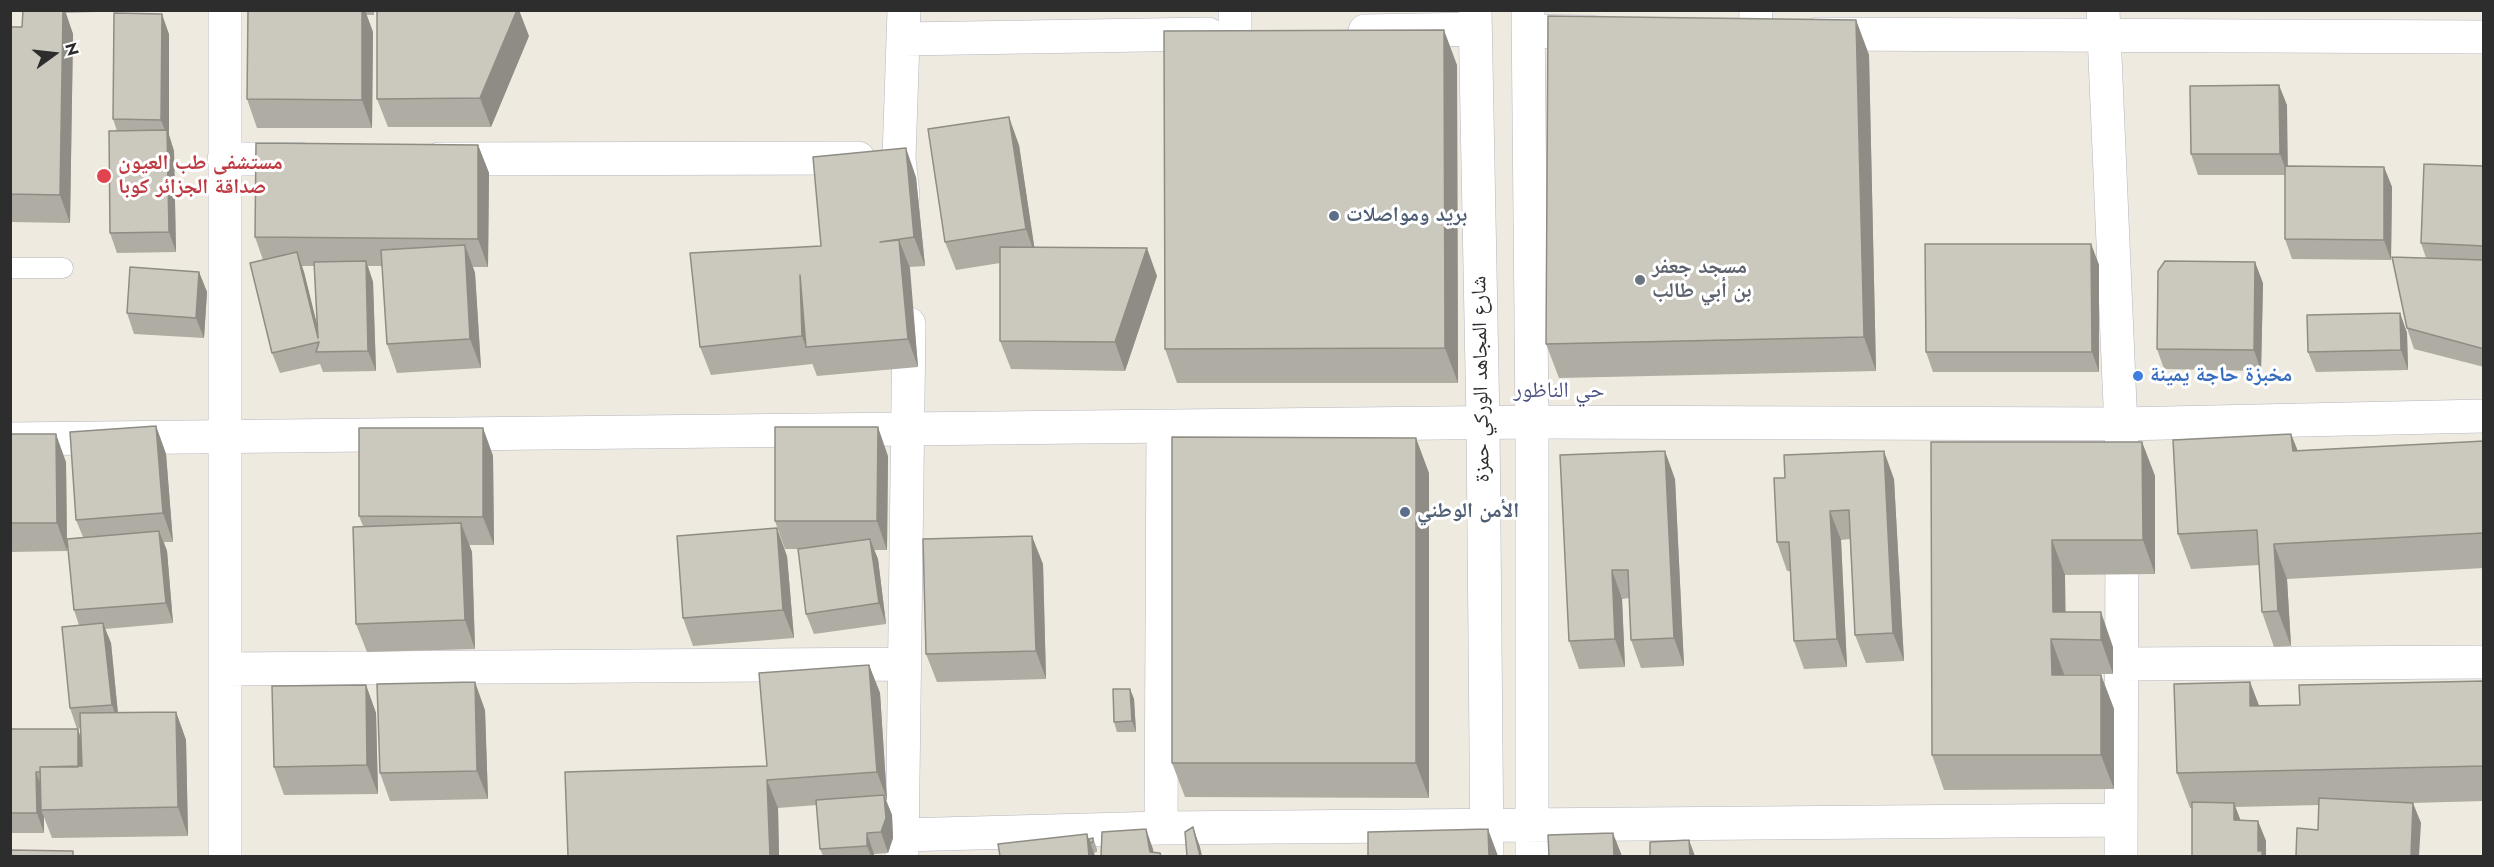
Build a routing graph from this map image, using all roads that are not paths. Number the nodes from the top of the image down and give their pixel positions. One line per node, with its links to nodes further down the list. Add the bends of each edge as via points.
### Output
1 (225, 10): 14 (street)
2 (1475, 20): 9 (street); 23 (street, شارع المجاهد الوركي حمزة)
3 (1528, 21): 10 (street); 22 (street)
4 (1235, 22): 6 (street); 11 (street)
5 (2103, 23): 7 (street); 8 (street); 24 (street)
6 (904, 25): 13 (street)
7 (1770, 28): 12 (street)
8 (2481, 28)
9 (1338, 32)
10 (1624, 32)
11 (1269, 33)
12 (1719, 33)
13 (899, 158): 16 (street); 17 (street)
14 (224, 159): 15 (street); 27 (street)
15 (331, 159)
16 (414, 159)
17 (905, 224)
18 (10, 268): 19 (lane)
19 (63, 268)
20 (909, 291): 26 (street)
21 (2484, 416): 24 (street)
22 (1532, 422): 23 (street); 24 (street); 35 (street)
23 (1483, 423): 25 (street); 37 (street, شارع المجاهد الوركي حمزة)
24 (2122, 424): 31 (street)
25 (1163, 428): 26 (street); 34 (street)
26 (907, 429): 27 (street); 30 (street)
27 (224, 436): 28 (street); 32 (street)
28 (10, 439)
29 (2484, 662): 31 (street)
30 (904, 664): 32 (street); 38 (street)
31 (2121, 664): 33 (street)
32 (225, 669): 39 (street)
33 (2121, 820): 35 (street); 40 (street)
34 (1161, 828): 36 (street); 38 (street)
35 (1532, 841): 37 (street)
36 (1229, 842): 37 (street)
37 (1487, 842)
38 (902, 846)
39 (225, 856)
40 (2121, 856)

